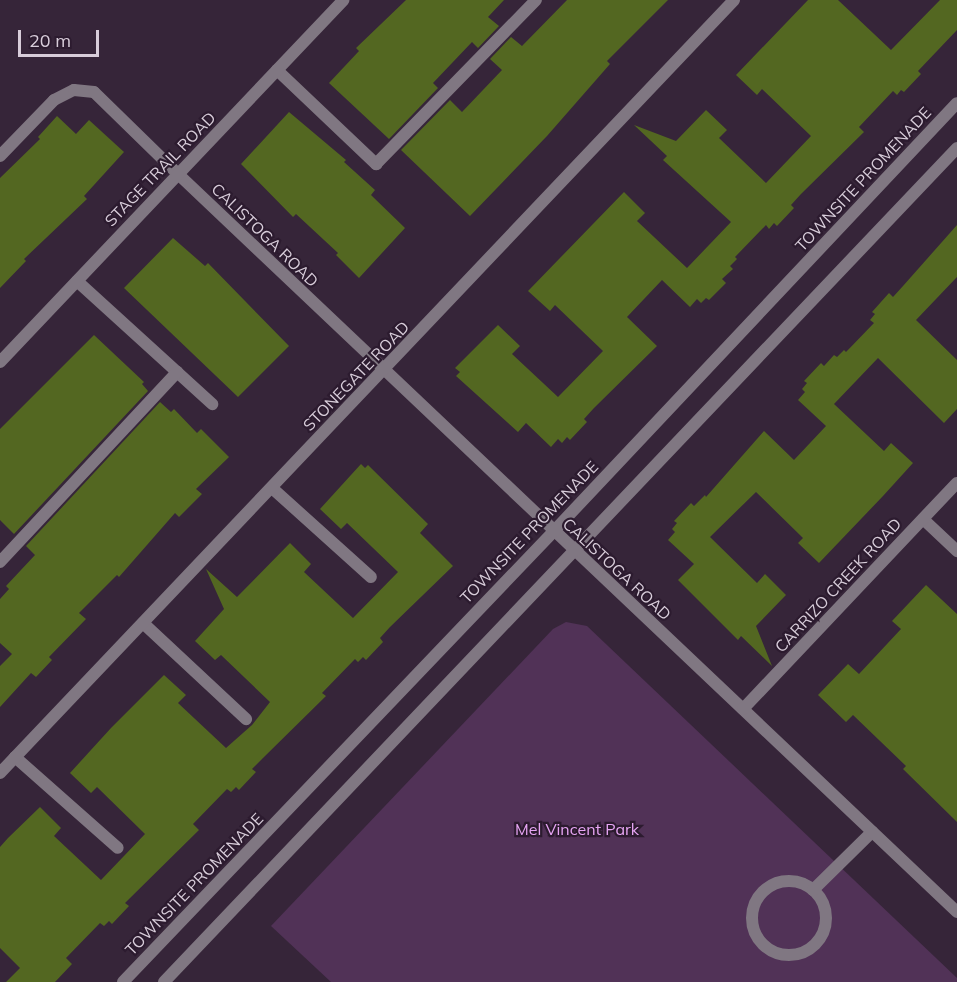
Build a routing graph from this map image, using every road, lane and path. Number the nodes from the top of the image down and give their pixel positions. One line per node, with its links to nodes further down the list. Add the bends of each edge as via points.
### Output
1 (343, 0): 4 (street, STAGE TRAIL ROAD)
2 (536, 0): 4 (street, via 376,164)
3 (734, 0): 11 (street, STONEGATE ROAD)
4 (277, 70): 8 (street, STAGE TRAIL ROAD)
5 (957, 103): 17 (street, TOWNSITE PROMENADE)
6 (957, 148): 18 (street)
7 (0, 156): 8 (street, CALISTOGA ROAD, via 54,100 74,90 94,92)
8 (178, 174): 9 (street, STAGE TRAIL ROAD); 11 (street, CALISTOGA ROAD)
9 (77, 281): 10 (street, STAGE TRAIL ROAD); 12 (street)
10 (0, 362)
11 (384, 371): 15 (street, STONEGATE ROAD); 17 (street, CALISTOGA ROAD)
12 (177, 372): 13 (street); 20 (street)
13 (212, 404)
14 (957, 483): 16 (street, CARRIZO CREEK ROAD)
15 (273, 488): 21 (street); 22 (street, STONEGATE ROAD)
16 (923, 519): 19 (street); 23 (street, CARRIZO CREEK ROAD)
17 (553, 532): 18 (street, CALISTOGA ROAD); 31 (street, TOWNSITE PROMENADE)
18 (573, 550): 23 (street, CALISTOGA ROAD); 32 (street)
19 (957, 551)
20 (0, 562)
21 (371, 577)
22 (143, 623): 24 (street); 25 (street, STONEGATE ROAD)
23 (743, 709): 27 (street, CALISTOGA ROAD)
24 (246, 719)
25 (15, 757): 26 (street, STONEGATE ROAD); 28 (street)
26 (0, 773)
27 (872, 832): 29 (street); 30 (street, CALISTOGA ROAD)
28 (118, 848)
29 (813, 890): 29 (street, via 790,881 767,889 758,897 752,915 761,944 783,955 795,955 816,944 823,934 825,910)
30 (957, 912)
31 (123, 982)
32 (164, 982)

